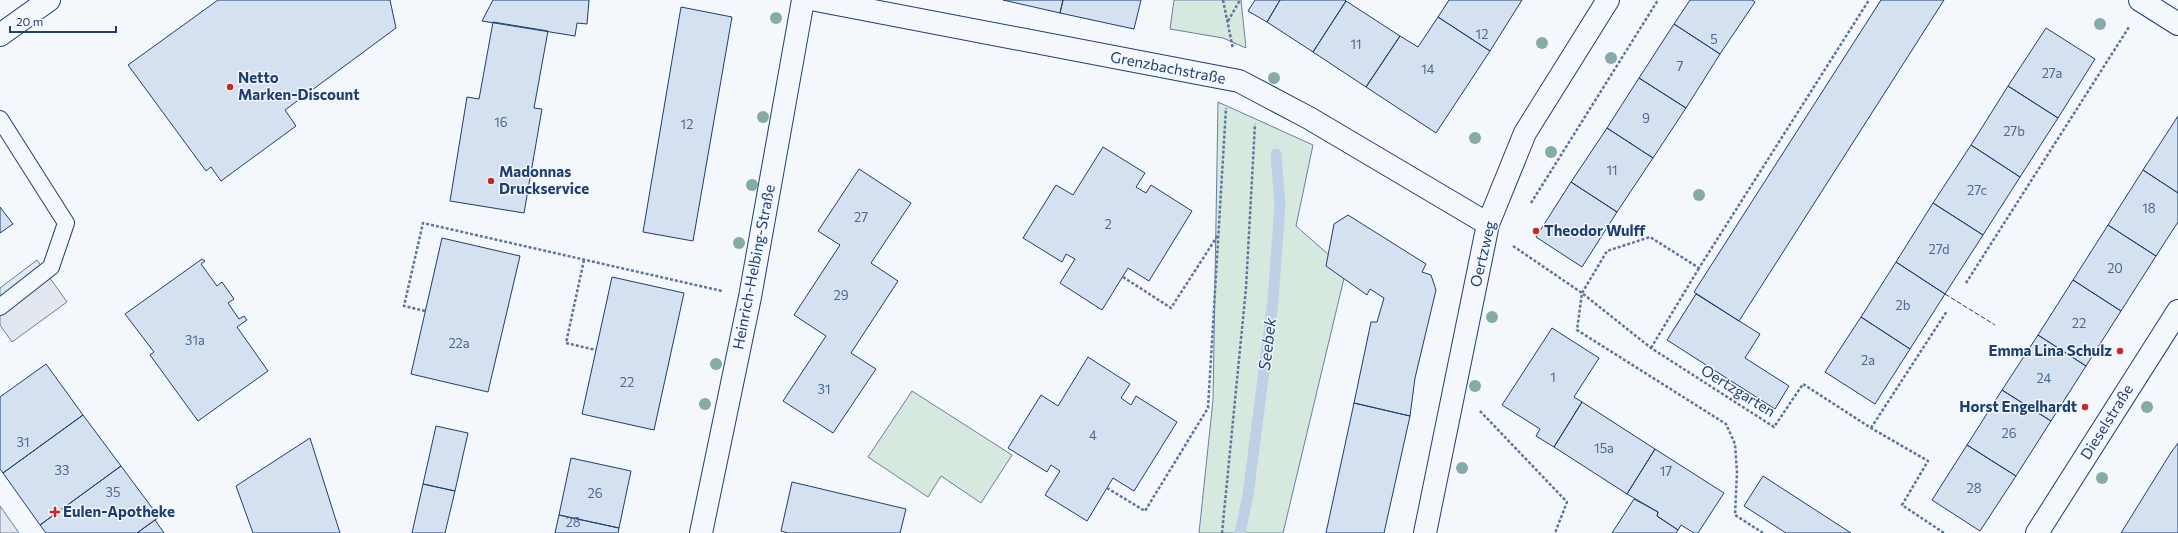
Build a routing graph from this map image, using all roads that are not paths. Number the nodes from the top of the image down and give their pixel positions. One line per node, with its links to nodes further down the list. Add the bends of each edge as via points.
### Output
1 (49, 0): 7 (street)
2 (803, 0): 12 (street, Heinrich-Helbing-Straße, via 750,297)
3 (816, 0): 9 (street, Grenzbachstraße, via 1239,82 1309,118)
4 (1608, 0): 9 (street, Oertzweg, via 1525,133)
5 (2142, 1): 6 (street)
6 (2178, 24)
7 (0, 35)
8 (0, 119): 10 (lane, via 66,223 51,267)
9 (1488, 224): 13 (street, Oertzweg)
10 (0, 307)
11 (2178, 311): 14 (street, Dieselstraße)
12 (700, 533)
13 (1425, 533)
14 (2037, 533)

